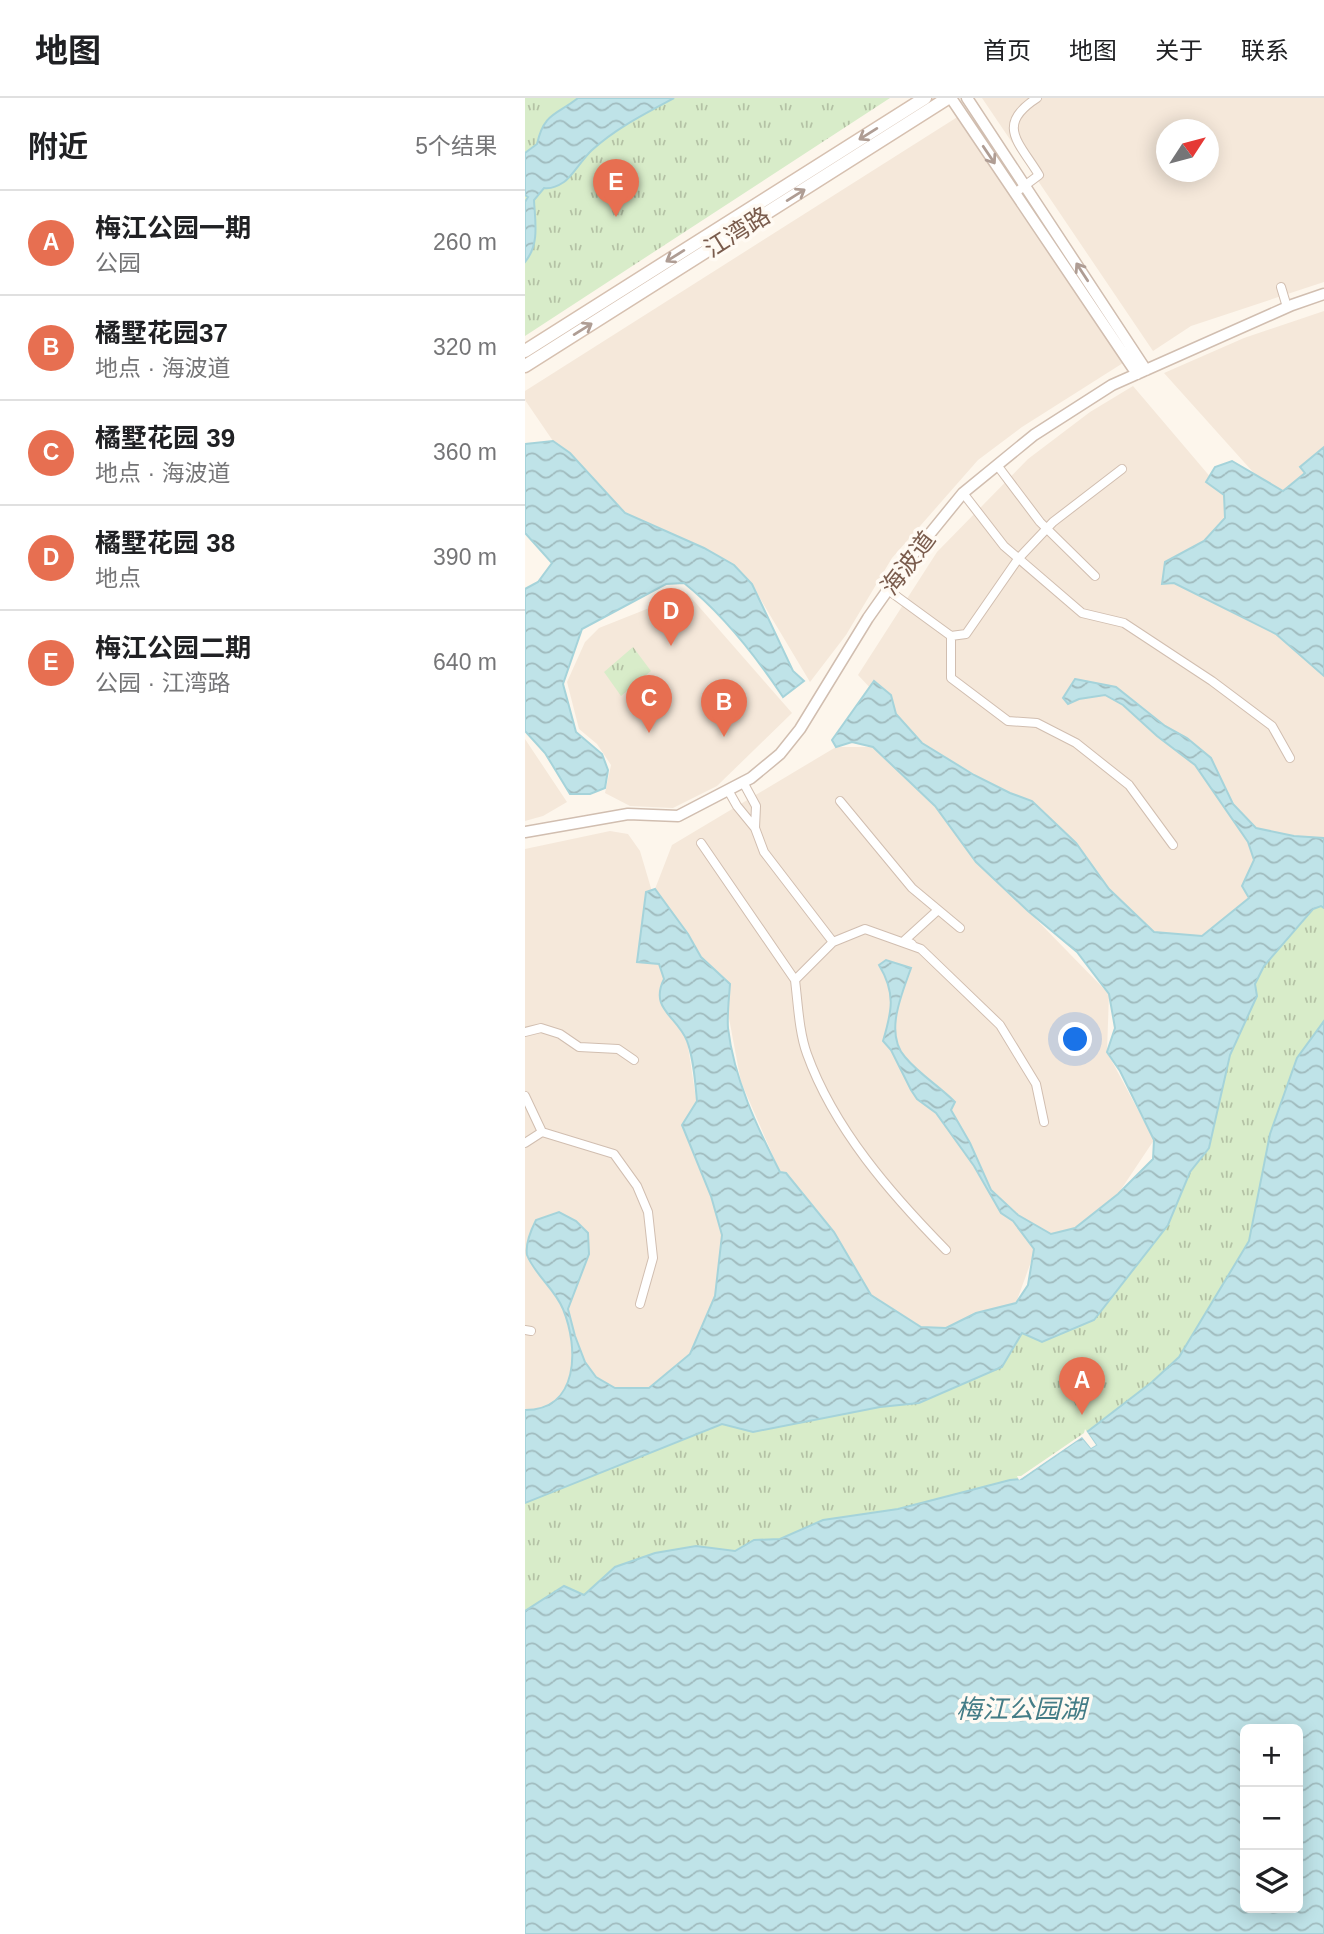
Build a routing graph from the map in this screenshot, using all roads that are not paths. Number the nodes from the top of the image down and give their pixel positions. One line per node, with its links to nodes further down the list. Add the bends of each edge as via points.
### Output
1 (925, 98): 9 (main road, 江湾路, one-way to 9)
2 (950, 98): 5 (street, one-way to 5); 10 (main road, 江湾路, one-way to 2)
3 (967, 98): 5 (street)
4 (1037, 98): 5 (street, via 1013,122 1014,136 1039,175)
5 (1020, 189): 11 (street)
6 (1281, 287): 8 (street)
7 (1324, 294): 8 (street, 海波道)
8 (1287, 307): 11 (street, 海波道)
9 (525, 351)
10 (525, 366)
11 (1142, 372): 12 (street, 海波道, via 1112,385 1034,435)
12 (997, 466): 14 (street, 海波道); 15 (street)
13 (1122, 469): 15 (street)
14 (963, 493): 16 (street); 18 (street, 海波道)
15 (1047, 529): 16 (street); 17 (street)
16 (1018, 559): 19 (street, via 966,634); 20 (street, via 1082,613 1124,623 1222,689 1272,726)
17 (1095, 576)
18 (888, 590): 19 (street); 21 (street, 海波道, via 800,729 780,754)
19 (951, 636): 27 (street, via 951,678 1008,721 1037,723 1076,743 1129,785)
20 (1290, 758)
21 (744, 782): 22 (street, 海波道); 24 (street, via 756,806)
22 (728, 790): 24 (street); 25 (street, 海波道, via 678,816 628,814)
23 (841, 801): 28 (street, via 912,888)
24 (755, 828): 30 (street, via 764,852)
25 (525, 832)
26 (701, 843): 32 (street)
27 (1173, 845)
28 (938, 910): 29 (street); 31 (street, via 905,940)
29 (960, 928)
30 (833, 942): 31 (street, via 865,929); 32 (street)
31 (921, 950): 36 (street, via 1000,1025 1036,1084)
32 (795, 980): 39 (street, via 806,1053 831,1105 876,1171)
33 (525, 1032): 34 (street, via 541,1028 561,1034 579,1047 618,1049)
34 (634, 1060)
35 (525, 1096): 37 (street)
36 (1044, 1122)
37 (542, 1132): 38 (street); 40 (street, via 614,1154 637,1186 648,1212 653,1258)
38 (525, 1143)
39 (946, 1250)
40 (640, 1304)

